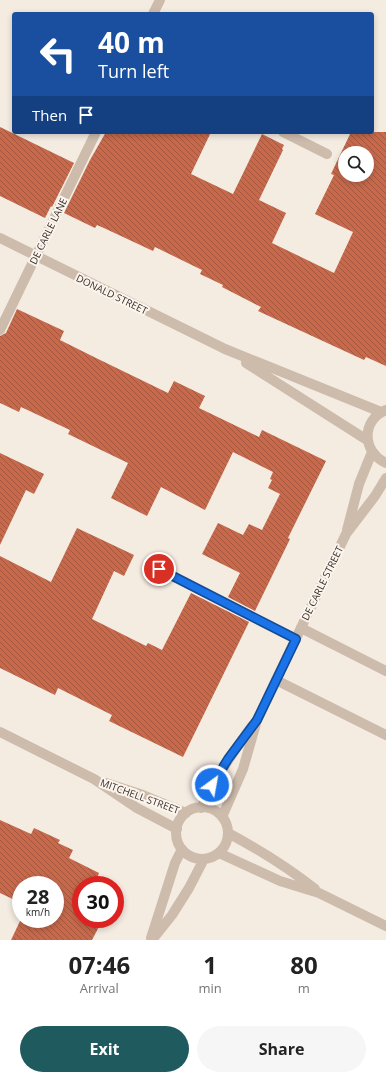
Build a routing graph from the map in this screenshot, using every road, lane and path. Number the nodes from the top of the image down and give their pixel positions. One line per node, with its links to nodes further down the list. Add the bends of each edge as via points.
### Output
1 (160, 0): 2 (street)
2 (154, 12)
3 (95, 134): 7 (street, DE CARLE LANE)
4 (286, 134): 5 (street)
5 (327, 154)
6 (0, 238): 7 (street, DONALD STREET)
7 (36, 256): 8 (street, DE CARLE LANE); 9 (street, DONALD STREET)
8 (0, 330)
9 (225, 349): 10 (street, DONALD STREET); 11 (street, DONALD STREET)
10 (384, 411): 11 (street, via 370,424)
11 (367, 440): 12 (street)
12 (372, 452): 13 (street); 15 (street, DE CARLE STREET, via 357,490)
13 (386, 463)
14 (386, 478): 15 (street, DE CARLE STREET)
15 (346, 534): 17 (street, DE CARLE STREET)
16 (159, 569): 18 (street)
17 (301, 628): 18 (street, DE CARLE STREET); 19 (street)
18 (296, 639): 20 (street, DE CARLE STREET)
19 (386, 671)
20 (276, 680): 21 (street, DE CARLE STREET); 23 (street)
21 (257, 720): 25 (street, DE CARLE STREET, via 228,759); 27 (street, DE CARLE STREET, via 242,769)
22 (0, 732): 24 (street, MITCHELL STREET)
23 (386, 735)
24 (94, 779): 26 (street, MITCHELL STREET); 28 (street, MITCHELL STREET, via 137,808)
25 (201, 808): 26 (street); 27 (street, via 209,808)
26 (186, 813): 28 (street)
27 (222, 817): 29 (street)
28 (177, 829): 30 (street, via 178,843)
29 (228, 833): 31 (street, via 224,847); 33 (street, via 265,853)
30 (182, 849): 32 (street, via 188,855); 35 (street, via 175,863)
31 (219, 853): 32 (street); 33 (street, via 280,881)
32 (204, 859): 35 (street, via 172,915)
33 (319, 892): 34 (street)
34 (386, 926)
35 (151, 940)

